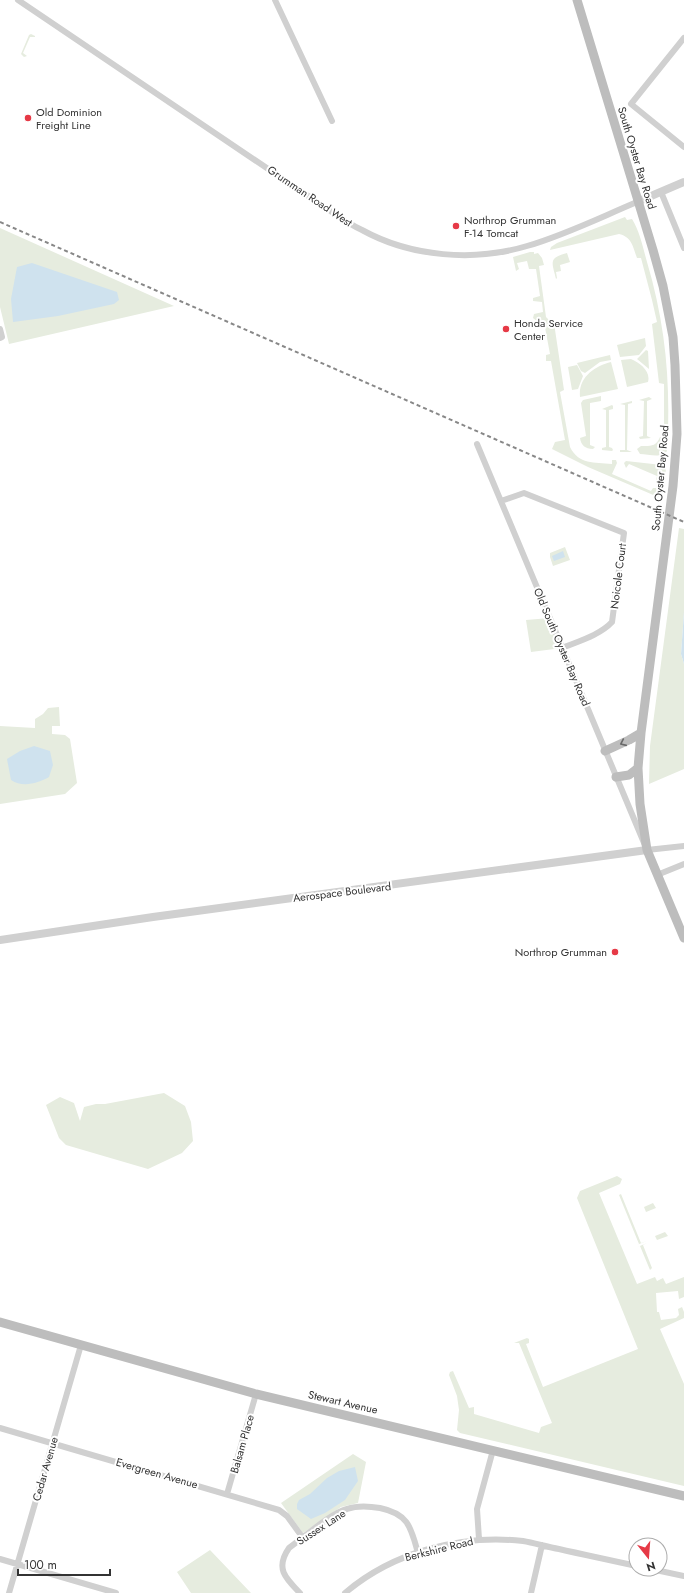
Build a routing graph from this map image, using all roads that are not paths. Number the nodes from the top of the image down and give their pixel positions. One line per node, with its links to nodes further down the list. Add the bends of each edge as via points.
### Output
1 (18, 0): 9 (street, Grumman Road West, via 320,204 362,230 395,244 438,253 469,255 514,250 543,241)
2 (275, 0): 5 (street)
3 (577, 0): 9 (main road, South Oyster Bay Road)
4 (684, 38): 6 (street, via 680,48 631,104)
5 (332, 121)
6 (684, 147)
7 (684, 182): 8 (street)
8 (661, 192): 9 (street); 10 (street)
9 (638, 202): 16 (main road, South Oyster Bay Road, via 653,250 673,338 677,408 674,486)
10 (684, 248)
11 (0, 329): 12 (street)
12 (1, 337)
13 (477, 444): 14 (street, Old South Oyster Bay Road)
14 (501, 501): 15 (street, Old South Oyster Bay Road); 15 (street, Noicole Court, via 524,493 624,534 612,622 607,628)
15 (562, 648): 17 (street, Old South Oyster Bay Road)
16 (641, 733): 17 (main road, one-way to 17); 18 (main road, South Oyster Bay Road)
17 (605, 751): 19 (street, Old South Oyster Bay Road)
18 (638, 768): 19 (main road, via 628,775); 21 (main road, South Oyster Bay Road)
19 (616, 777): 21 (street, Old South Oyster Bay Road)
20 (684, 846): 21 (street, Aerospace Boulevard)
21 (647, 850): 23 (main road, South Oyster Bay Road); 25 (street, Aerospace Boulevard)
22 (684, 864): 23 (street)
23 (657, 875): 24 (main road, South Oyster Bay Road)
24 (684, 938)
25 (0, 940)
26 (0, 1322): 27 (main road, Stewart Avenue)
27 (81, 1346): 28 (main road, Stewart Avenue); 30 (street, Cedar Avenue)
28 (256, 1394): 31 (main road, Stewart Avenue); 32 (street, Balsam Place)
29 (0, 1428): 30 (street, Evergreen Avenue)
30 (52, 1443): 32 (street, Evergreen Avenue); 39 (street, Cedar Avenue)
31 (493, 1450): 33 (main road, Stewart Avenue); 35 (street, via 477,1509)
32 (227, 1494): 34 (street, Evergreen Avenue, via 279,1510 287,1516)
33 (684, 1496)
34 (303, 1538): 37 (street, Sussex Lane, via 345,1509 367,1506 400,1514 407,1523); 45 (street, Sussex Lane, via 289,1548 283,1556 282,1565 287,1580)
35 (479, 1539): 36 (street, Berkshire Road, via 525,1541); 37 (street, Berkshire Road)
36 (542, 1545): 40 (street, Berkshire Road); 47 (street)
37 (418, 1553): 46 (street, Berkshire Road, via 375,1571)
38 (0, 1559): 39 (street)
39 (17, 1564): 43 (street, Cedar Avenue); 44 (street)
40 (628, 1564)
41 (668, 1573): 42 (street)
42 (684, 1576)
43 (9, 1593)
44 (116, 1593)
45 (300, 1593)
46 (345, 1593)
47 (531, 1593)

